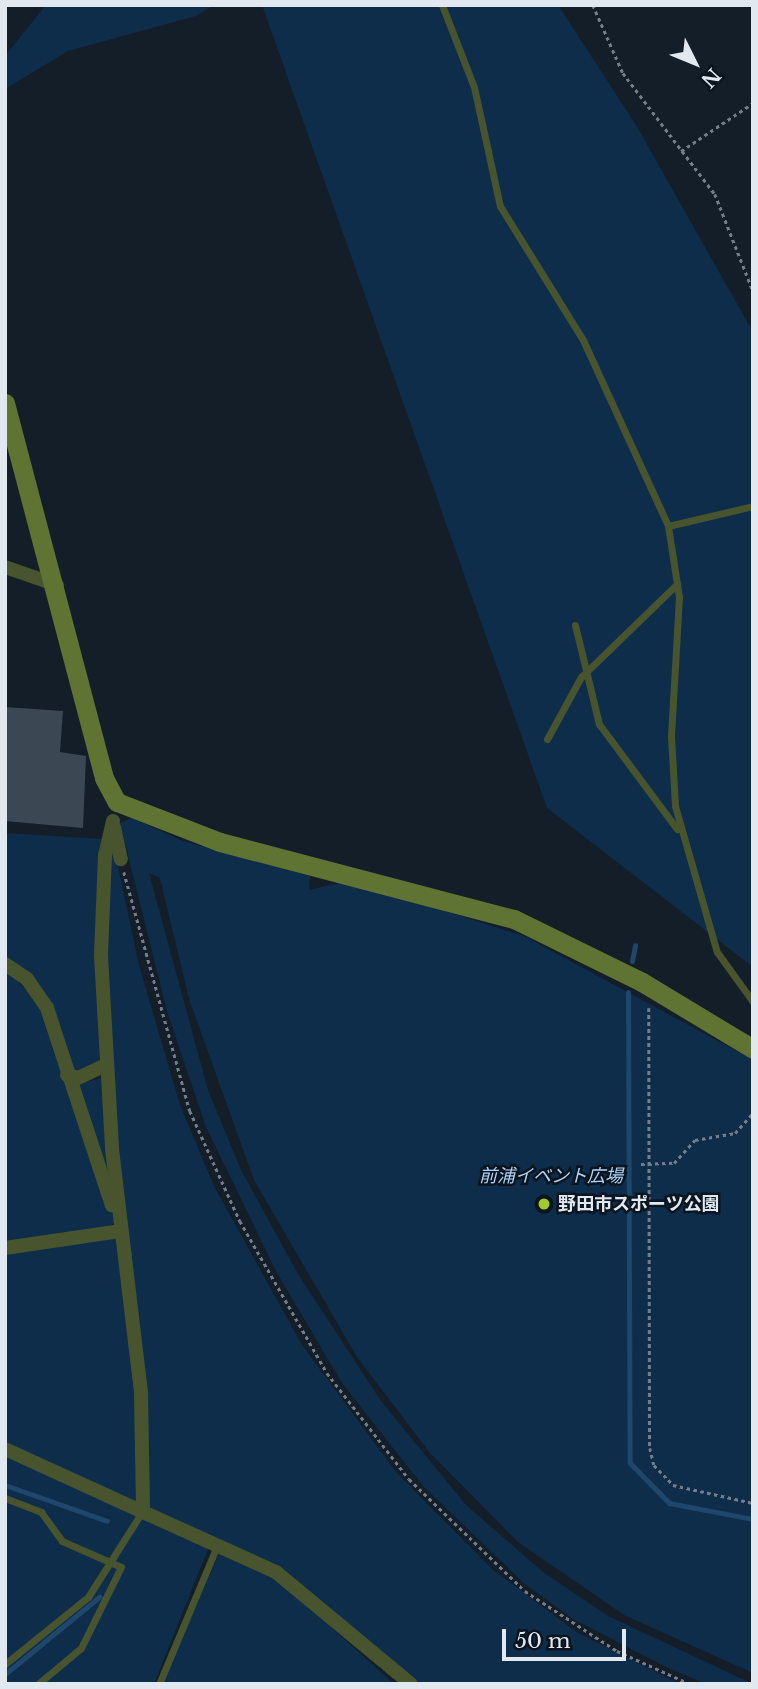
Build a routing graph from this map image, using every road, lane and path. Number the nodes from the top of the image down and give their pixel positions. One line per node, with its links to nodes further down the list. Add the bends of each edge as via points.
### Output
1 (442, 5): 8 (lane, via 474,87 500,206 583,340)
2 (593, 5): 4 (path, via 623,73)
3 (753, 103): 4 (path)
4 (681, 150): 5 (path, via 715,194)
5 (753, 291)
6 (5, 403): 11 (street)
7 (753, 506): 8 (lane)
8 (668, 526): 10 (lane)
9 (5, 567): 11 (street)
10 (677, 584): 13 (lane); 16 (lane, via 671,736)
11 (57, 585): 15 (street)
12 (575, 625): 13 (lane)
13 (584, 674): 14 (lane); 16 (lane, via 606,736)
14 (547, 739)
15 (115, 811): 17 (street); 19 (street, via 514,919); 22 (street, via 101,918)
16 (681, 836): 20 (lane, via 717,952)
17 (121, 859): 39 (path, via 166,1039 199,1132 240,1221 327,1373 409,1479 525,1591 617,1651)
18 (5, 964): 23 (street, via 27,979 47,1009)
19 (648, 986): 21 (street); 26 (path)
20 (753, 1002)
21 (753, 1049)
22 (106, 1065): 23 (street, via 78,1078); 27 (street)
23 (67, 1075): 27 (street)
24 (753, 1113): 26 (path, via 735,1133 695,1140 681,1160)
25 (641, 1164): 26 (path)
26 (649, 1164): 31 (path, via 654,1465 686,1491)
27 (120, 1231): 28 (street); 32 (street, via 141,1394)
28 (5, 1248)
29 (5, 1449): 32 (street)
30 (5, 1499): 34 (lane, via 41,1512 62,1541)
31 (753, 1503)
32 (143, 1512): 33 (street); 34 (lane)
33 (218, 1542): 37 (lane); 38 (street, via 276,1572)
34 (114, 1563): 35 (lane, via 88,1597); 36 (lane, via 121,1567 81,1648)
35 (5, 1664)
36 (38, 1684)
37 (159, 1684)
38 (411, 1684)
39 (690, 1684)

